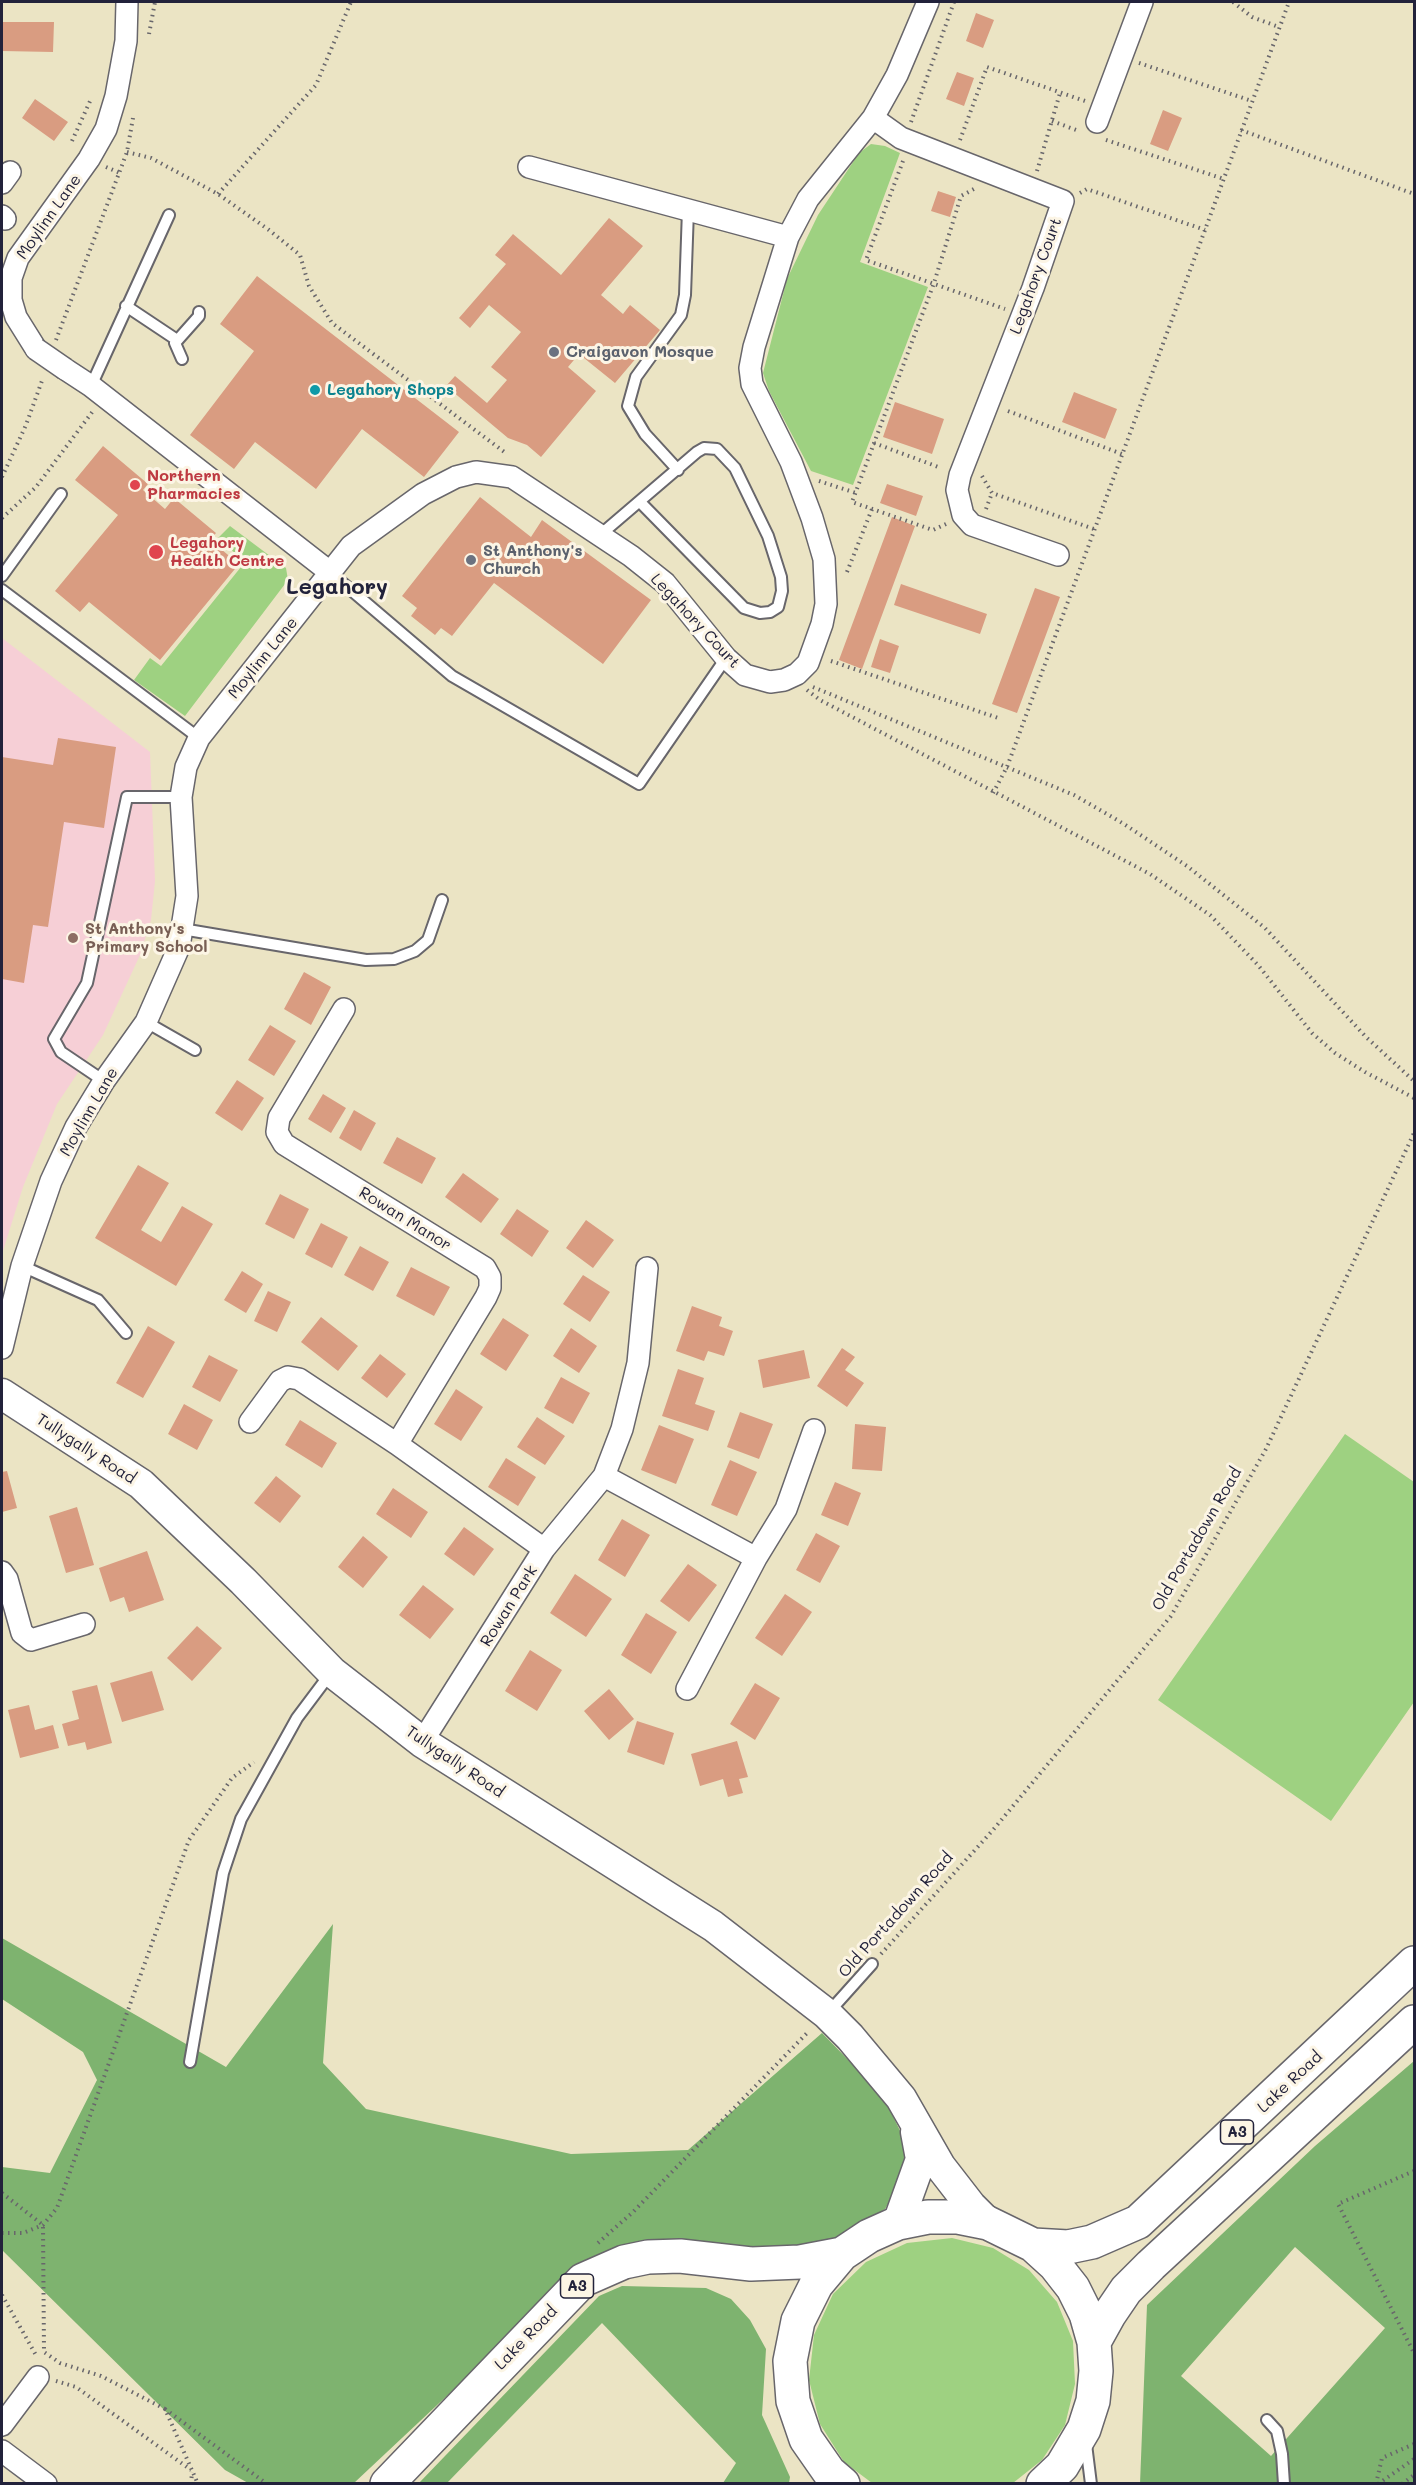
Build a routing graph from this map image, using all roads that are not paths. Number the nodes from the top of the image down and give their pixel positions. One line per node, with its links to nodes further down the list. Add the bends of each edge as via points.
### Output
1 (127, 2): 14 (street, Moylinn Lane, bridge, via 126,41 106,129 18,258 11,278 16,317 65,369)
2 (928, 2): 4 (street, via 897,75)
3 (1142, 2): 5 (street)
4 (873, 118): 9 (street, via 808,199); 19 (street, Legahory Court, via 910,141 1063,201 957,490 963,515 972,525)
5 (1097, 125)
6 (529, 167): 7 (street)
7 (688, 210): 9 (street); 15 (lane, via 681,315 636,377 628,406 645,434)
8 (169, 215): 10 (lane)
9 (788, 237): 23 (street, Legahory Court, via 750,368 752,384 812,518 824,559 826,604 813,655 798,674 770,682 759,680 746,675)
10 (126, 306): 12 (lane); 14 (lane)
11 (199, 312): 12 (lane)
12 (177, 340): 13 (lane)
13 (182, 359)
14 (97, 391): 20 (street, Moylinn Lane)
15 (678, 470): 17 (lane); 17 (lane, via 697,452 710,447 726,456 735,468 758,509 778,567 782,591 778,607 760,613 744,608)
16 (61, 494): 21 (lane)
17 (640, 502): 18 (lane)
18 (600, 535): 20 (street, Legahory Court, via 518,480 494,472 476,472 456,477 423,495 351,546); 23 (street, Legahory Court, via 665,583)
19 (1058, 555)
20 (331, 573): 23 (lane, via 452,676 639,784); 24 (street, Moylinn Lane)
21 (2, 576)
22 (2, 590): 24 (lane)
23 (726, 658)
24 (199, 738): 25 (street, Moylinn Lane, via 186,767)
25 (181, 797): 27 (street, Moylinn Lane, via 187,896); 31 (lane, via 127,797 87,983 54,1039 61,1052)
26 (442, 900): 27 (lane, via 428,940 394,959 366,960)
27 (182, 929): 29 (street, Moylinn Lane, via 175,956)
28 (344, 1009): 39 (street, Rowan Manor, via 279,1118 277,1132 284,1144 485,1268 490,1277 486,1297)
29 (146, 1023): 30 (lane); 31 (street, Moylinn Lane)
30 (195, 1050)
31 (104, 1081): 32 (street, Moylinn Lane, via 76,1127 51,1181)
32 (22, 1266): 34 (lane, via 98,1300); 35 (street, Moylinn Lane)
33 (647, 1268): 40 (street, Rowan Park, via 638,1363 622,1429)
34 (126, 1334)
35 (2, 1348)
36 (2, 1394): 45 (street, Tullygally Road, via 141,1484)
37 (250, 1422): 39 (street, via 280,1381 288,1377 298,1379)
38 (814, 1430): 42 (street, via 786,1509)
39 (397, 1444): 41 (street)
40 (604, 1476): 41 (street, Rowan Park); 42 (street)
41 (544, 1549): 47 (street, Rowan Park)
42 (756, 1558): 46 (street)
43 (2, 1572): 44 (street, via 22,1633 31,1640)
44 (84, 1624)
45 (332, 1672): 47 (street, Tullygally Road); 52 (lane, via 297,1718 241,1819 223,1873)
46 (687, 1689)
47 (423, 1742): 50 (street, Tullygally Road, via 714,1926)
48 (1414, 1963): 56 (highway, Lake Road / A3, via 1138,2222 1092,2242 1068,2247)
49 (872, 1964): 50 (lane, Old Portadown Road)
50 (827, 2014): 53 (street, Tullygally Road, via 901,2098)
51 (1414, 2022): 58 (highway, A3, via 1151,2265 1126,2290)
52 (190, 2062)
53 (914, 2120): 54 (street, Tullygally Road, via 921,2160); 55 (street, Tullygally Road, via 940,2166)
54 (898, 2223): 55 (highway, A3, via 938,2217); 57 (highway, A3)
55 (988, 2223): 56 (highway, A3)
56 (1033, 2245): 58 (highway, A3, via 1073,2288)
57 (842, 2254): 65 (highway, Lake Road / A3, via 800,2262 751,2264 680,2256 648,2257 624,2262 583,2280); 66 (highway, A3, via 816,2284 798,2321 790,2361 793,2401 806,2439 829,2472)
58 (1094, 2342): 62 (highway, A3, via 1093,2401)
59 (37, 2367): 61 (street)
60 (1267, 2420): 69 (lane, via 1277,2431)
61 (2, 2425)
62 (1084, 2429): 67 (highway, A3, via 1062,2466); 68 (lane)
63 (2, 2451): 64 (street)
64 (46, 2484)
65 (387, 2484)
66 (843, 2484)
67 (1043, 2484)
68 (1091, 2484)
69 (1284, 2484)

